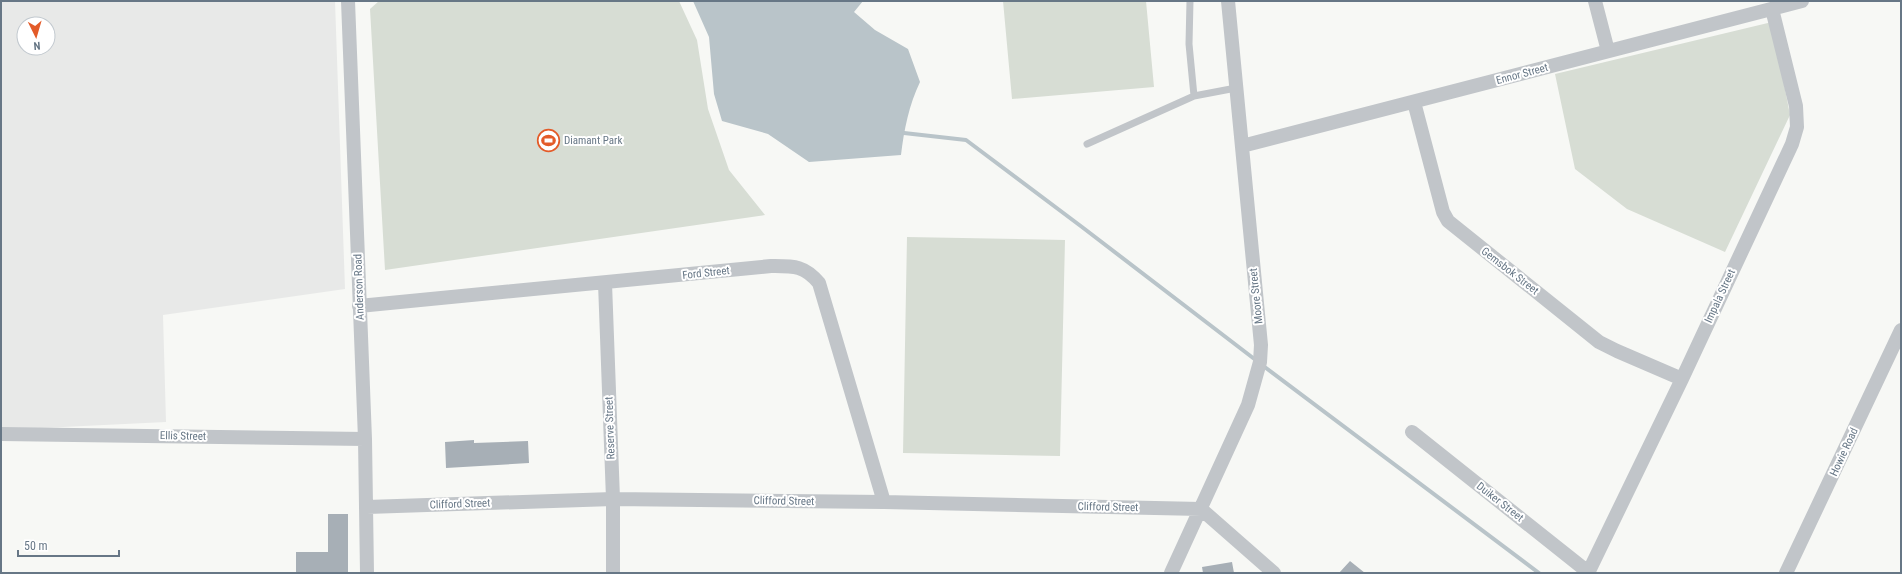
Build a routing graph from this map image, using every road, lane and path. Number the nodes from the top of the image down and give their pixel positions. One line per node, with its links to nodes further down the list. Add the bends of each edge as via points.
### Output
1 (348, 1): 14 (street, Anderson Road)
2 (1190, 1): 9 (lane, via 1189,44)
3 (1228, 1): 8 (street, Moore Street)
4 (1595, 1): 7 (street)
5 (1802, 1): 6 (street, Ennor Street)
6 (1772, 9): 7 (street, Ennor Street); 17 (street, Impala Street, via 1796,106 1797,127 1792,144)
7 (1608, 51): 10 (street, Ennor Street)
8 (1236, 88): 9 (lane); 12 (street, Moore Street)
9 (1194, 96): 11 (lane)
10 (1414, 102): 12 (street, Ennor Street); 17 (street, Gemsbok Street, via 1443,212 1448,221 1599,342)
11 (1087, 144)
12 (1242, 146): 24 (street, Moore Street, via 1261,345 1260,362 1248,405)
13 (605, 283): 14 (street, Ford Street); 21 (street, Reserve Street); 22 (street, Ford Street, via 771,266 800,267 812,274 819,283)
14 (359, 306): 20 (street, Anderson Road)
15 (1901, 330): 16 (street, Howie Road)
16 (1896, 355): 30 (street, Howie Road)
17 (1682, 379): 25 (street, Impala Street)
18 (1412, 432): 25 (street, Duiker Street)
19 (1, 434): 20 (street, Ellis Street)
20 (365, 439): 23 (street, Anderson Road)
21 (613, 499): 22 (street, Clifford Street); 23 (street, Clifford Street); 27 (street, Reserve Street)
22 (884, 502): 24 (street, Clifford Street)
23 (367, 507): 26 (street, Anderson Road)
24 (1201, 509): 28 (street, Moore Street); 29 (street)
25 (1588, 572)
26 (367, 573)
27 (613, 573)
28 (1171, 573)
29 (1274, 573)
30 (1786, 573)

